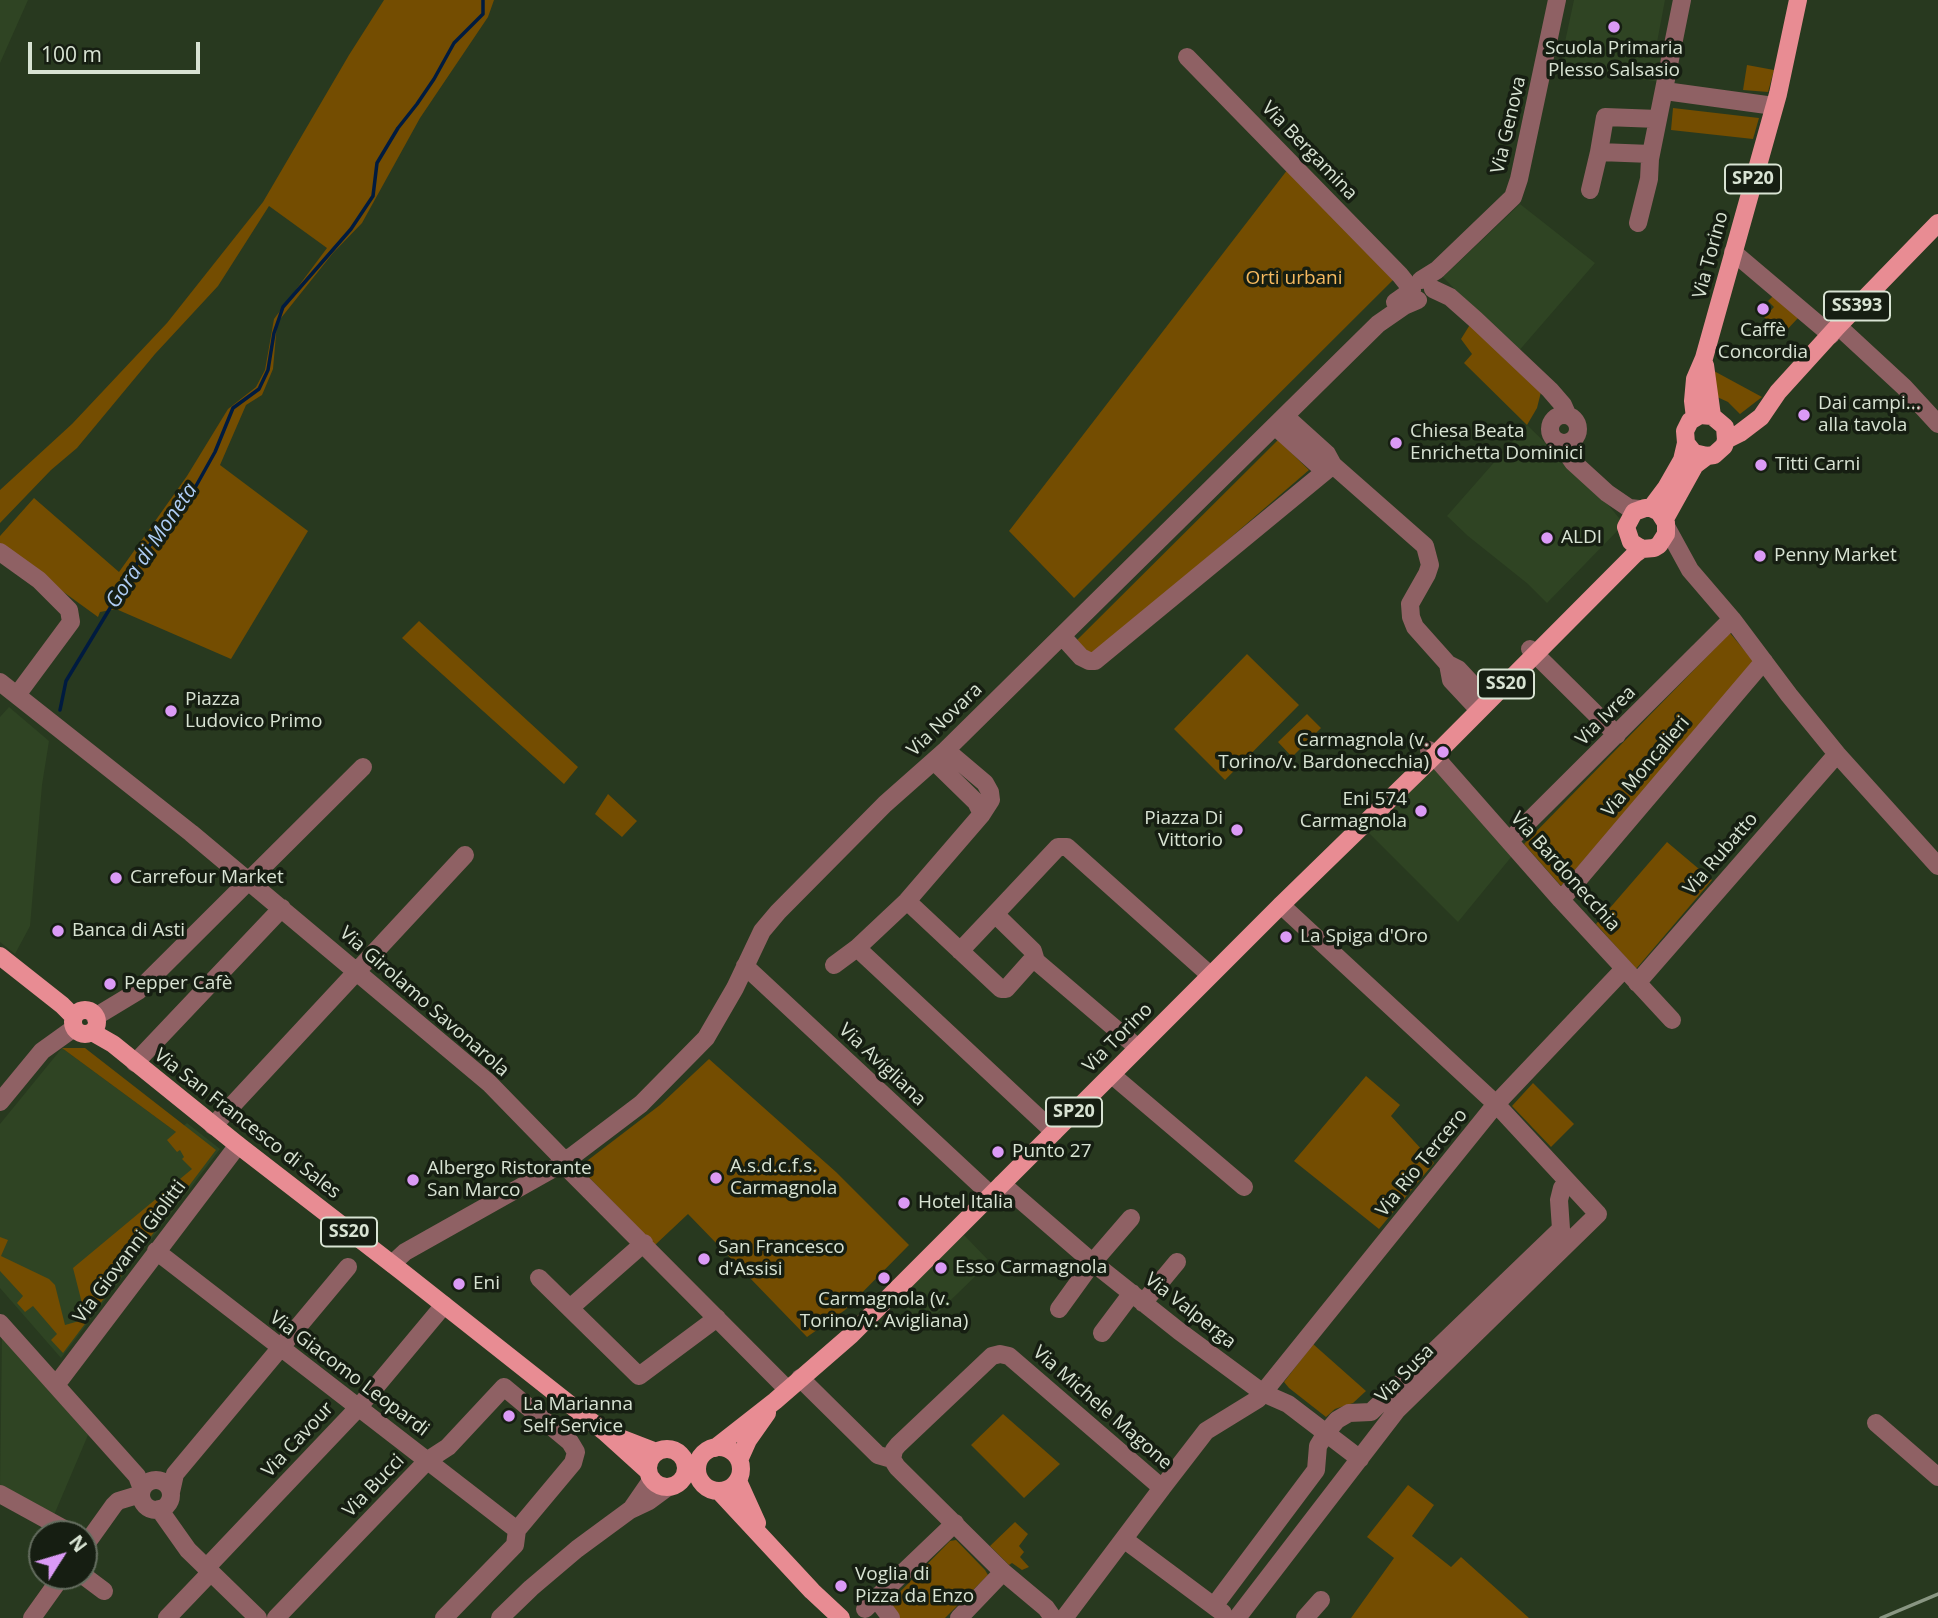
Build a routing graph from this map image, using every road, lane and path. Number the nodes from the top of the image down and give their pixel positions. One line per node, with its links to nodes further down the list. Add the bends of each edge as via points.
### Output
1 (1558, 0): 14 (street, Via Genova, via 1513,197)
2 (1682, 0): 5 (street)
3 (1798, 0): 6 (main road, Via Torino / SP20)
4 (1187, 57): 14 (street, Via Bergamina)
5 (1665, 91): 6 (street); 7 (street)
6 (1774, 106): 13 (main road, Via Torino / SP20)
7 (1658, 119): 8 (street, via 1605,117); 9 (street)
8 (1598, 152): 9 (street); 10 (street)
9 (1651, 154): 11 (street)
10 (1590, 190)
11 (1638, 222)
12 (1938, 223): 15 (main road, SS393)
13 (1734, 252): 15 (street); 18 (main road, Via Torino / SP20, via 1704,358)
14 (1421, 286): 17 (street, via 1458,304 1540,380 1563,405); 19 (street, Via Novara, via 1394,302)
15 (1834, 331): 16 (main road, SS393); 20 (street, via 1904,387)
16 (1779, 392): 18 (main road, SS393, via 1738,420); 21 (main road, SS393, via 1761,417)
17 (1560, 418): 22 (street, via 1550,432); 22 (street, via 1578,423 1578,433)
18 (1709, 418): 21 (main road, via 1725,427); 23 (main road, via 1687,426)
19 (1281, 422): 25 (street, via 1318,465); 31 (street, Via Novara)
20 (1938, 424)
21 (1726, 440): 24 (main road, via 1719,451)
22 (1566, 442): 26 (street, via 1567,456)
23 (1686, 443): 24 (main road, via 1695,453); 26 (main road, SS20, via 1682,460)
24 (1707, 456): 26 (main road, SS20)
25 (1333, 465): 31 (street, via 1095,661 1081,657); 36 (street, via 1424,546 1430,565 1410,604 1411,617 1448,664 1458,669)
26 (1646, 521): 27 (main road, via 1636,547); 27 (main road, SS20, via 1663,540); 29 (street); 32 (main road, SS20, via 1612,566)
27 (1648, 548): 29 (street); 32 (main road, SS20)
28 (0, 552): 35 (street, via 39,580 69,610 71,622)
29 (1690, 570): 30 (street)
30 (1732, 619): 33 (street); 37 (street, Via Ivrea)
31 (1062, 636): 40 (street, Via Novara)
32 (1533, 651): 36 (main road, SS20); 37 (street)
33 (1764, 661): 39 (street); 47 (street, Via Moncalieri)
34 (0, 682): 35 (street, Via Girolamo Savonarola)
35 (17, 695): 46 (street, Via Girolamo Savonarola)
36 (1481, 703): 38 (main road, SS20)
37 (1617, 735): 43 (street, Via Ivrea)
38 (1431, 753): 42 (main road, SS20); 43 (street, Via Bardonecchia)
39 (1837, 754): 45 (street); 61 (street, Via Rubatto)
40 (940, 755): 48 (street, via 982,814); 57 (street, Via Novara, via 778,912 762,931)
41 (363, 767): 46 (street)
42 (1368, 818): 49 (main road, Via Torino / SP20)
43 (1509, 841): 47 (street, Via Bardonecchia)
44 (465, 855): 59 (street)
45 (1938, 866)
46 (248, 881): 50 (street, Via Girolamo Savonarola); 63 (street, via 138,991)
47 (1561, 900): 58 (street, Via Bardonecchia)
48 (906, 901): 52 (street); 53 (street)
49 (1281, 905): 60 (main road, Via Torino / SP20); 68 (street, Via Susa)
50 (282, 908): 59 (street, Via Girolamo Savonarola); 65 (street)
51 (995, 914): 53 (street); 55 (street, via 1033,951); 60 (street, via 1058,847 1067,847)
52 (857, 947): 56 (street); 70 (street)
53 (960, 951): 55 (street, via 1001,989)
54 (0, 956): 63 (main road, Via San Francesco di Sales / SS20)
55 (1036, 961): 64 (street)
56 (834, 964)
57 (745, 966): 72 (street, Via Novara, via 706,1038 681,1065 641,1104); 75 (street, Via Avigliana)
58 (1623, 969): 61 (street, Via Bardonecchia); 68 (street, Via Rio Tercero)
59 (357, 971): 69 (street); 72 (street, Via Girolamo Savonarola, via 489,1083)
60 (1210, 975): 64 (main road, Via Torino / SP20)
61 (1637, 983): 62 (street, Via Bardonecchia)
62 (1672, 1020)
63 (84, 1023): 65 (main road, Via San Francesco di Sales / SS20); 67 (street, via 42,1051)
64 (1138, 1048): 66 (main road, Via Torino / SP20)
65 (135, 1063): 69 (main road, Via San Francesco di Sales / SS20)
66 (1112, 1075): 70 (main road, Via Torino / SP20); 74 (street)
67 (0, 1102)
68 (1496, 1104): 73 (street, Via Susa); 94 (street, Via Rio Tercero)
69 (213, 1126): 71 (main road, Via San Francesco di Sales / SS20)
70 (1054, 1132): 75 (main road, Via Torino / SP20)
71 (238, 1145): 78 (street, Via Giovanni Giolitti); 81 (main road, Via San Francesco di Sales / SS20)
72 (564, 1159): 77 (street, Via Girolamo Savonarola, via 569,1170); 81 (street, Via Novara)
73 (1567, 1182): 98 (street, Via Susa, via 1559,1200 1561,1229 1371,1412 1349,1413); 103 (street, Via Susa, via 1598,1214 1397,1410)
74 (1244, 1187)
75 (996, 1190): 79 (street, Via Valperga); 93 (main road, Via Torino / SP20, via 851,1335)
76 (1130, 1217): 79 (street)
77 (644, 1242): 86 (street); 88 (street, Via Girolamo Savonarola)
78 (156, 1251): 91 (street, Via Giacomo Leopardi); 92 (street, Via Giovanni Giolitti)
79 (1093, 1262): 84 (street, Via Valperga); 87 (street)
80 (1177, 1262): 84 (street)
81 (391, 1264): 85 (main road, Via San Francesco di Sales / SS20)
82 (348, 1267): 91 (street)
83 (539, 1278): 86 (street)
84 (1138, 1298): 90 (street); 94 (street, Via Valperga)
85 (444, 1305): 95 (street, Via Cavour); 97 (main road, Via San Francesco di Sales / SS20)
86 (570, 1308): 88 (street, via 639,1376)
87 (1059, 1309)
88 (717, 1318): 93 (street, Via Girolamo Savonarola)
89 (0, 1323): 92 (street)
90 (1102, 1333)
91 (280, 1347): 95 (street, Via Giacomo Leopardi); 111 (street)
92 (56, 1385): 111 (street)
93 (787, 1390): 99 (main road, Via Torino); 102 (street, Via Michele Magone, via 878,1455); 105 (main road, Via Torino, via 748,1440)
94 (1263, 1393): 98 (street, Via Valperga, via 1288,1404); 110 (street, Via Michele Magone, via 1206,1431)
95 (358, 1408): 104 (street, Via Giacomo Leopardi); 120 (street, Via Cavour)
96 (1876, 1423): 106 (street)
97 (606, 1433): 100 (main road, Via San Francesco di Sales / SS20); 107 (main road, Via San Francesco di Sales / SS20)
98 (1326, 1433): 103 (street, Via Valperga); 127 (street, via 1315,1454 1316,1470)
99 (709, 1451): 101 (main road); 105 (main road, via 729,1450); 109 (main road, via 697,1468)
100 (656, 1452): 101 (main road, via 668,1449); 107 (main road, via 649,1460)
101 (679, 1454): 107 (main road, via 685,1471)
102 (892, 1459): 110 (street, Via Michele Magone, via 898,1445 992,1356 1000,1354 1009,1356); 116 (street, Via Michele Magone)
103 (1360, 1459): 141 (street, Via Susa)
104 (428, 1460): 117 (street, Via Giacomo Leopardi); 117 (street, Via Bucci, via 448,1447 504,1387 576,1452 573,1463); 133 (street, Via Bucci)
105 (739, 1460): 108 (main road)
106 (1938, 1478)
107 (662, 1480): 109 (main road); 135 (street)
108 (738, 1481): 112 (main road); 118 (main road)
109 (701, 1482): 112 (main road)
110 (1163, 1488): 119 (street, Via Michele Magone)
111 (156, 1489): 115 (street, via 118,1501); 120 (street, via 171,1525)
112 (719, 1491): 118 (main road)
113 (0, 1494): 114 (street)
114 (45, 1520)
115 (98, 1523)
116 (955, 1523): 121 (street, Via Michele Magone); 128 (street)
117 (517, 1530): 134 (street, via 516,1545)
118 (763, 1536): 125 (main road)
119 (1125, 1540): 127 (street); 129 (street, Via Michele Magone)
120 (209, 1570): 131 (street, Via Cavour); 132 (street)
121 (1003, 1572): 129 (street, Via Michele Magone); 139 (street)
122 (98, 1586): 124 (street)
123 (52, 1590): 130 (street)
124 (104, 1591)
125 (812, 1591): 136 (main road); 137 (main road)
126 (1321, 1600): 142 (street)
127 (1214, 1606): 140 (street)
128 (867, 1609): 137 (street); 138 (street)
129 (1057, 1616)
130 (32, 1618)
131 (167, 1618)
132 (258, 1618)
133 (276, 1618)
134 (444, 1618)
135 (500, 1618)
136 (830, 1618)
137 (843, 1618)
138 (891, 1618)
139 (959, 1618)
140 (1230, 1618)
141 (1237, 1618)
142 (1305, 1618)

